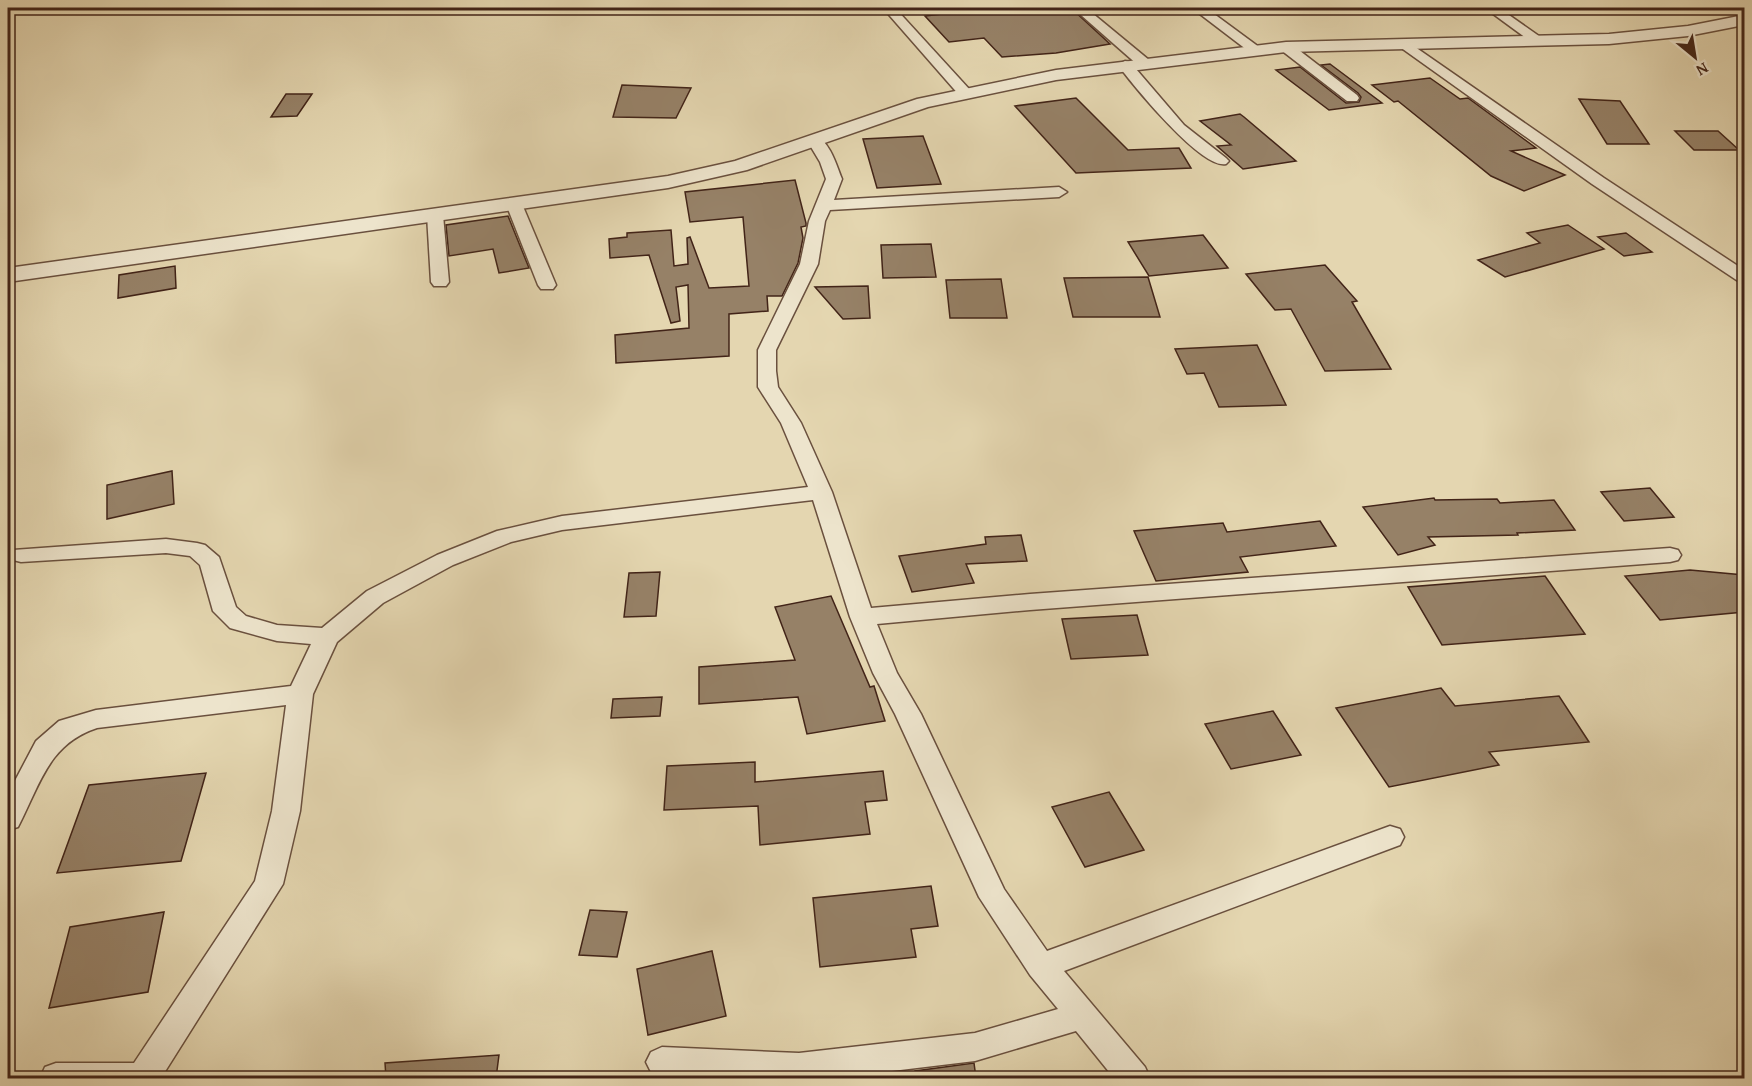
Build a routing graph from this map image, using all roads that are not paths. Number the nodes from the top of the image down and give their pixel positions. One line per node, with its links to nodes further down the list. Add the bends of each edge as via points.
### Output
1 (889, 8): 11 (street)
2 (1079, 8): 10 (street)
3 (1198, 8): 9 (street)
4 (1491, 8): 6 (street)
5 (1744, 20): 6 (street, via 1655,35)
6 (1539, 41): 7 (street)
7 (1405, 44): 8 (street); 20 (street)
8 (1286, 47): 9 (street); 12 (street)
9 (1256, 50): 10 (street)
10 (1135, 64): 11 (street); 14 (street, via 1179,128)
11 (965, 93): 13 (street)
12 (1352, 98)
13 (816, 142): 16 (street, via 740,166 668,182); 17 (street, via 834,179)
14 (1221, 161)
15 (1059, 192): 17 (street)
16 (514, 204): 18 (street); 22 (street)
17 (824, 205): 23 (street, via 809,264 767,350 766,371 768,387 791,423)
18 (435, 215): 19 (street); 21 (street)
19 (8, 275)
20 (1744, 277)
21 (440, 282)
22 (547, 285)
23 (821, 492): 26 (street); 27 (street, via 562,523 505,536 445,560 375,597)
24 (21, 555): 27 (street, via 166,546 196,550 211,562 225,611 238,622 277,633)
25 (1670, 555): 26 (street)
26 (862, 617): 31 (street, via 993,897)
27 (327, 637): 28 (street)
28 (300, 694): 29 (street, via 96,719 68,728 45,748); 35 (street, via 286,811 269,884)
29 (8, 819)
30 (1390, 837): 31 (street)
31 (1041, 966): 32 (street)
32 (1081, 1016): 33 (street, via 975,1047 799,1068); 36 (street)
33 (662, 1062)
34 (56, 1078): 35 (street)
35 (143, 1078)
36 (1134, 1078)

